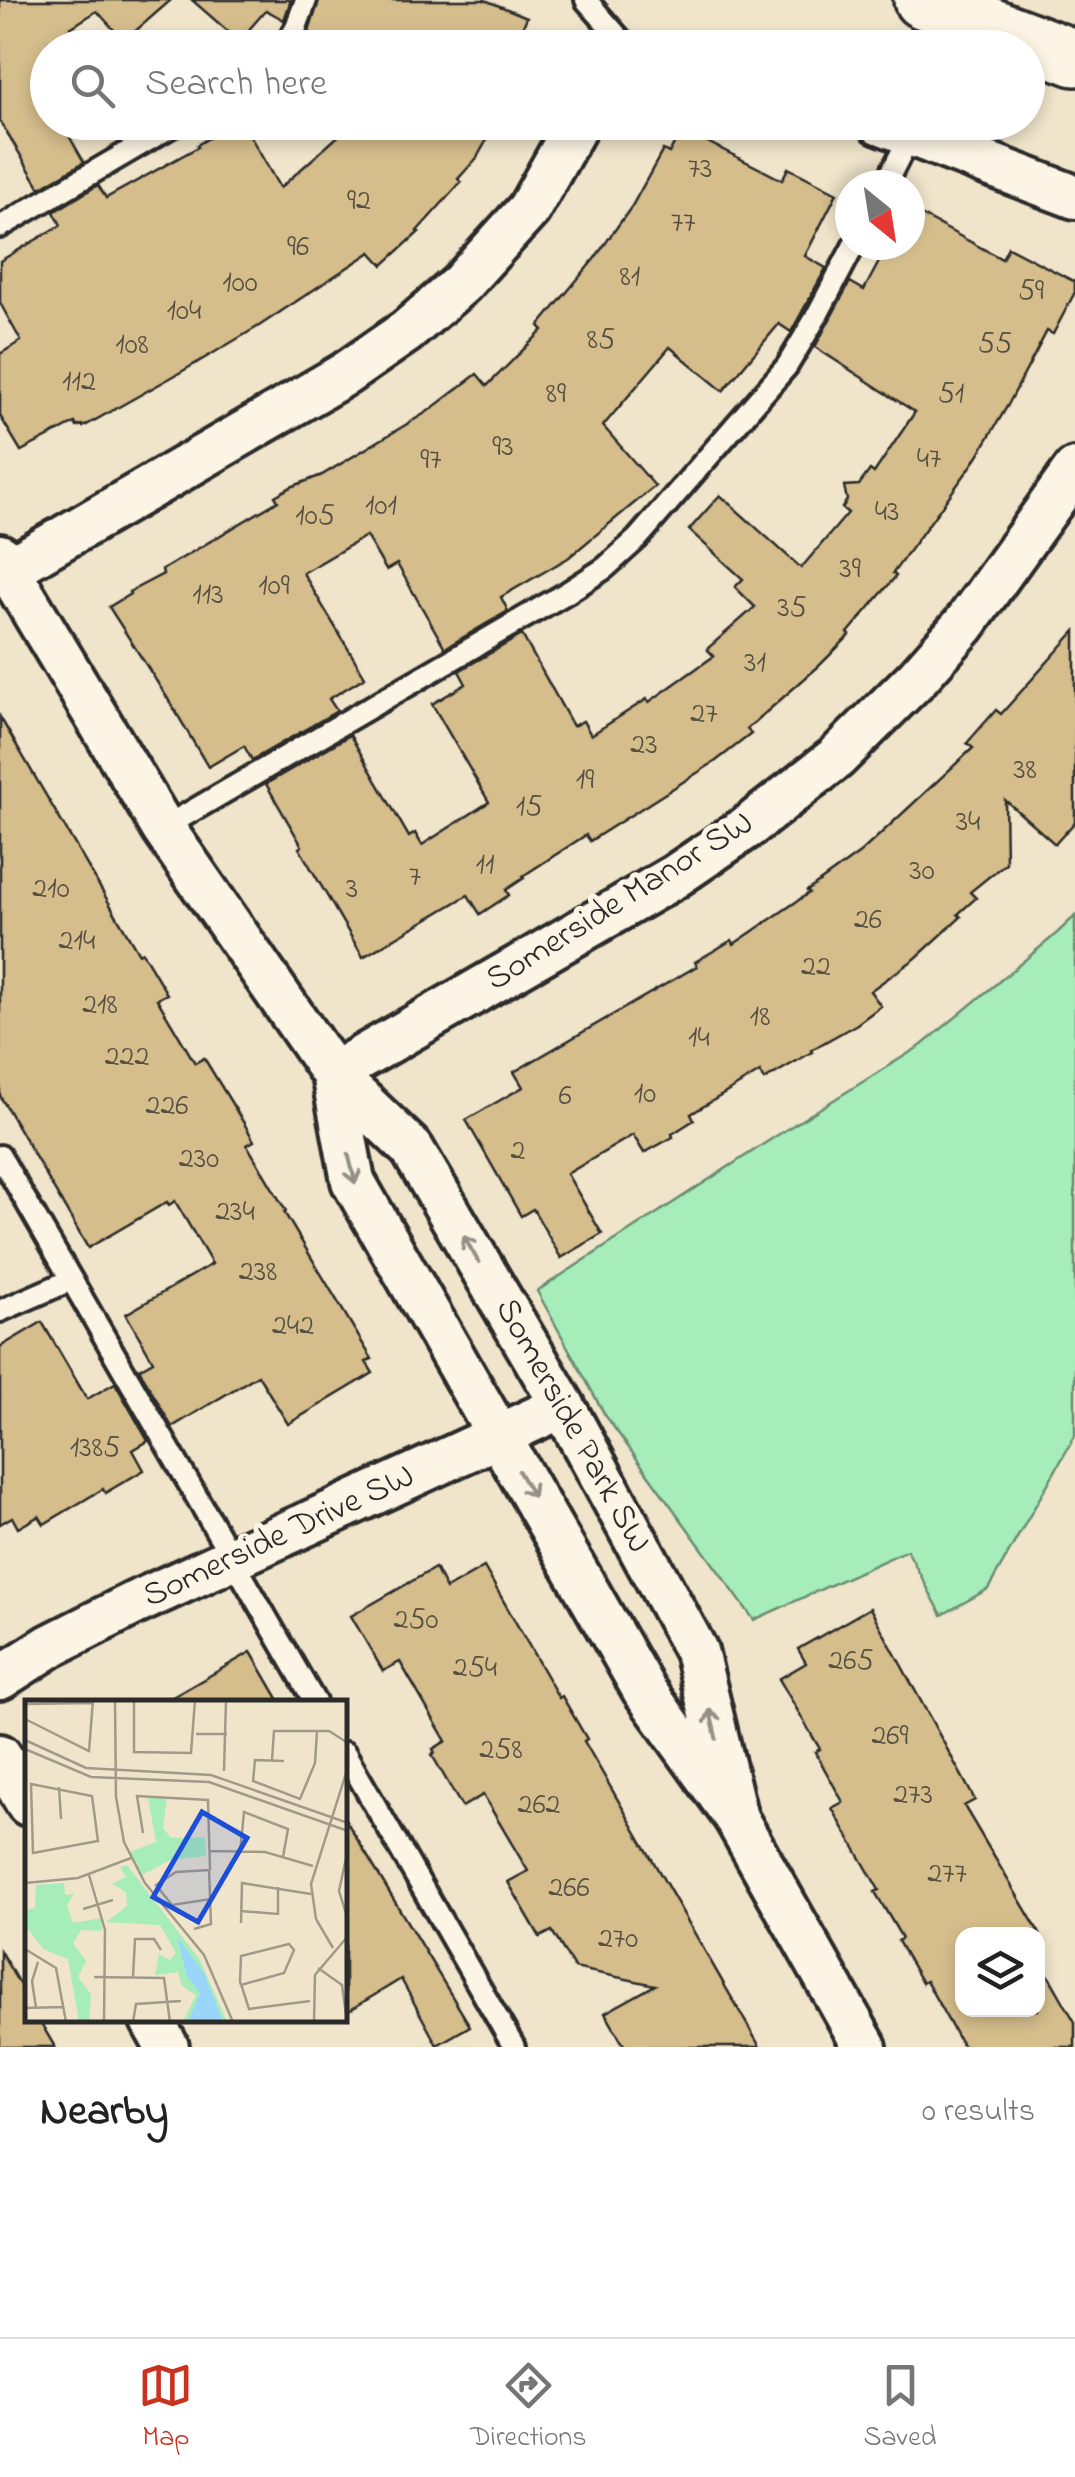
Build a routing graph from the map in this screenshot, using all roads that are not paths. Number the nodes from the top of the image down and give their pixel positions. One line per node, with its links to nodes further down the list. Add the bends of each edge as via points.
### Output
1 (306, 0): 4 (lane)
2 (586, 0): 5 (lane)
3 (922, 0): 6 (main road)
4 (294, 30)
5 (612, 30)
6 (1001, 30)
7 (1045, 47): 8 (main road)
8 (1075, 58)
9 (149, 140): 15 (lane)
10 (568, 140): 18 (street, via 529,209 462,284 407,331 345,374)
11 (893, 140): 13 (lane)
12 (926, 140): 14 (street)
13 (887, 170)
14 (1075, 197)
15 (0, 227)
16 (846, 260): 19 (lane, via 788,366 606,568)
17 (1075, 470): 20 (street, Somerside Manor SW, via 964,625 836,758 674,876)
18 (4, 563): 19 (street, Somerside Park SW)
19 (163, 828): 20 (street, Somerside Park SW)
20 (333, 1074): 24 (street, Somerside Park SW, one-way to 20, via 412,1149); 25 (street, Somerside Park SW, one-way to 25, via 354,1181)
21 (0, 1156): 22 (lane)
22 (72, 1280): 23 (lane); 26 (lane)
23 (0, 1311)
24 (563, 1406): 25 (street, Somerside Drive SW); 32 (street, Somerside Park SW, one-way to 24, via 696,1651)
25 (498, 1436): 26 (street, Somerside Drive SW); 32 (street, Somerside Park SW, one-way to 32, via 644,1690)
26 (233, 1559): 27 (street, Somerside Drive SW, via 66,1638); 28 (lane)
27 (0, 1678)
28 (315, 1700)
29 (0, 1756): 31 (street)
30 (348, 1758): 35 (lane)
31 (25, 1799)
32 (736, 1818): 36 (street, Somerside Park SW)
33 (153, 2022): 34 (street)
34 (167, 2047)
35 (514, 2047)
36 (864, 2047)

